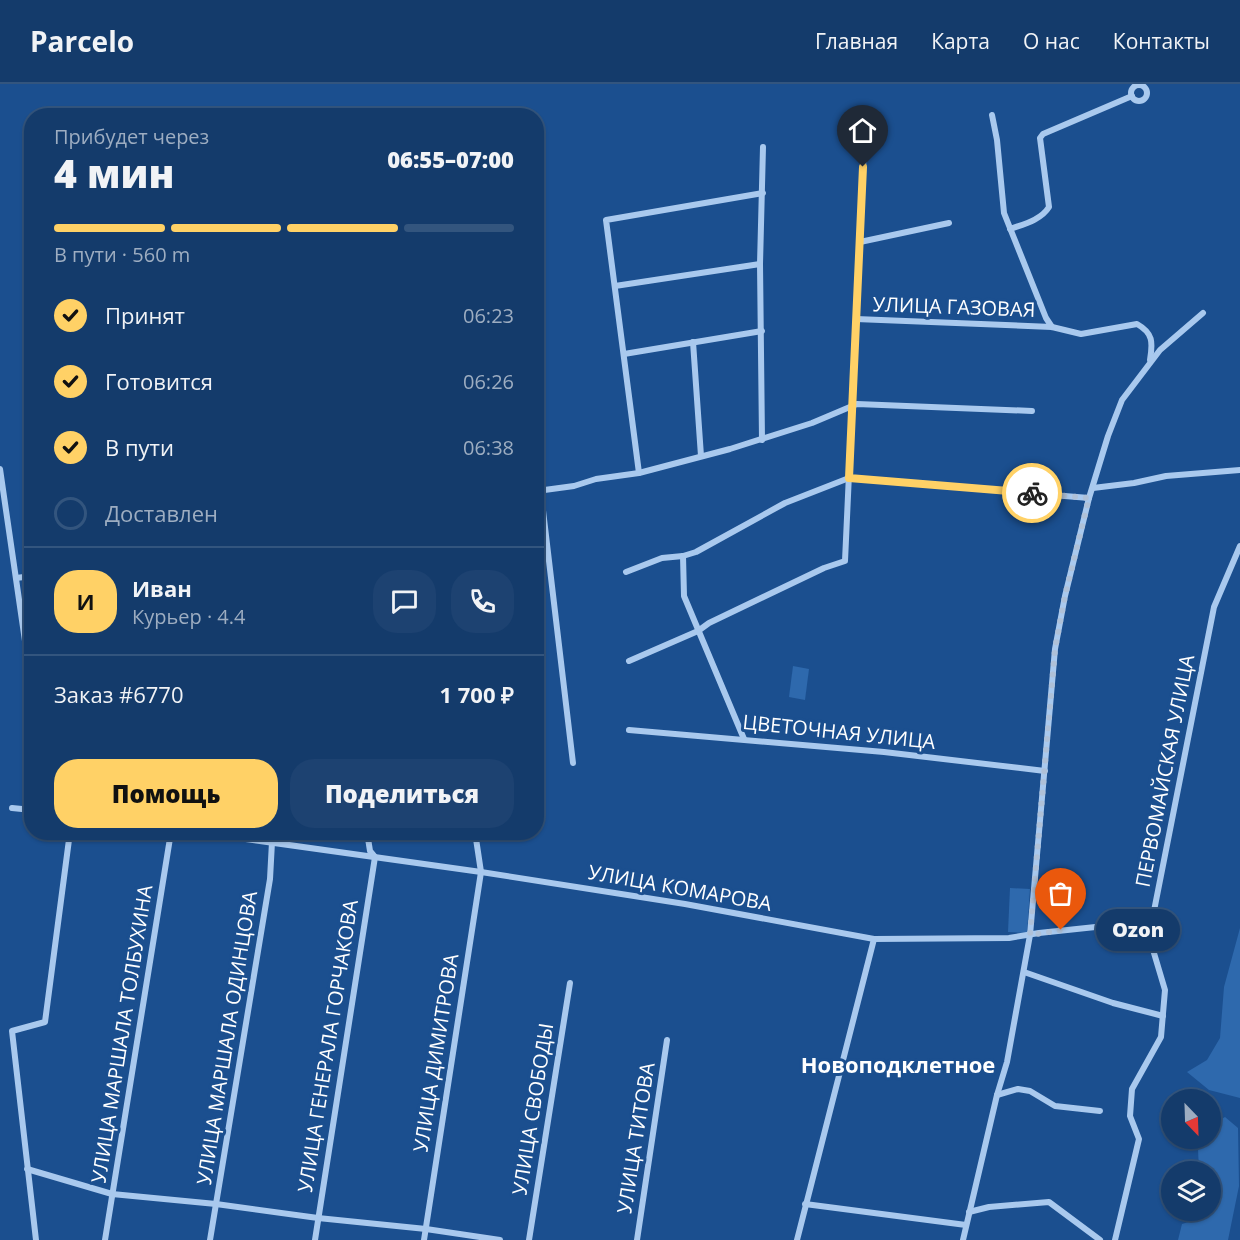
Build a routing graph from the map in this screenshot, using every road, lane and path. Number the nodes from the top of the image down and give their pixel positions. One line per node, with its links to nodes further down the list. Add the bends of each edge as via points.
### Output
1 (1132, 96): 7 (street, via 1043,134 1049,207 1035,219)
2 (992, 115): 7 (street, via 1004,213)
3 (763, 147): 5 (street)
4 (864, 148): 8 (street)
5 (763, 193): 9 (street); 10 (street, via 606,220)
6 (949, 224): 8 (street)
7 (1010, 229): 13 (street)
8 (860, 242): 12 (street)
9 (760, 264): 10 (street); 14 (street)
10 (615, 286): 16 (street)
11 (1203, 313): 17 (street)
12 (856, 320): 13 (street, УЛИЦА ГАЗОВАЯ); 18 (street)
13 (1052, 327): 17 (street, УЛИЦА ГАЗОВАЯ, via 1081,334 1137,324 1150,335)
14 (762, 331): 15 (street); 20 (street)
15 (693, 342): 16 (street); 21 (street)
16 (624, 354): 24 (street)
17 (1150, 361): 26 (street, via 1122,400)
18 (851, 406): 19 (street); 20 (street); 25 (street)
19 (1032, 411)
20 (762, 440): 21 (street)
21 (701, 456): 24 (street)
22 (0, 469): 34 (street)
23 (1240, 470): 26 (street, via 1166,476)
24 (639, 473): 27 (street)
25 (849, 478): 28 (street); 31 (street, via 785,503); 35 (street, via 844,561)
26 (1093, 488): 28 (street)
27 (544, 491)
28 (1089, 498): 41 (street, via 1055,649)
29 (544, 519): 40 (street)
30 (1240, 546): 52 (street, ПЕРВОМАЙСКАЯ УЛИЦА, via 1214,607)
31 (683, 556): 32 (street, via 662,558); 35 (street, via 683,592)
32 (626, 572)
33 (24, 577): 34 (street)
34 (16, 578): 36 (street)
35 (698, 631): 37 (street); 39 (street)
36 (24, 634)
37 (629, 661)
38 (629, 730): 39 (street, ЦВЕТОЧНАЯ УЛИЦА)
39 (744, 739): 41 (street, ЦВЕТОЧНАЯ УЛИЦА)
40 (573, 763)
41 (1045, 771): 53 (street)
42 (12, 808): 43 (street)
43 (24, 809)
44 (69, 840): 61 (street, via 45,1023 12,1031)
45 (170, 840): 62 (street, УЛИЦА МАРШАЛА ТОЛБУХИНА)
46 (261, 840): 49 (street, УЛИЦА КОМАРОВА)
47 (368, 840): 50 (street)
48 (476, 840): 51 (street)
49 (272, 842): 50 (street, УЛИЦА КОМАРОВА); 63 (street, УЛИЦА МАРШАЛА ОДИНЦОВА, via 270,879)
50 (375, 856): 51 (street, УЛИЦА КОМАРОВА); 66 (street, УЛИЦА ГЕНЕРАЛА ГОРЧАКОВА)
51 (481, 872): 54 (street, УЛИЦА КОМАРОВА); 68 (street, УЛИЦА ДИМИТРОВА)
52 (1152, 921): 53 (street); 57 (street, ПЕРВОМАЙСКАЯ УЛИЦА, via 1151,943 1165,990)
53 (1030, 935): 54 (street, УЛИЦА КОМАРОВА); 55 (street)
54 (874, 939): 64 (street)
55 (1024, 972): 57 (street); 59 (street)
56 (570, 983): 75 (street, УЛИЦА СВОБОДЫ)
57 (1163, 1016): 80 (street, ПЕРВОМАЙСКАЯ УЛИЦА, via 1161,1037 1132,1089 1130,1116 1139,1139)
58 (667, 1040): 76 (street, УЛИЦА ТИТОВА)
59 (998, 1095): 60 (street, via 1018,1089 1030,1091 1055,1106); 65 (street)
60 (1100, 1111)
61 (27, 1169): 62 (street); 69 (street)
62 (112, 1194): 63 (street); 70 (street, УЛИЦА МАРШАЛА ТОЛБУХИНА)
63 (216, 1204): 66 (street); 71 (street, УЛИЦА МАРШАЛА ОДИНЦОВА)
64 (806, 1204): 67 (street); 77 (street)
65 (969, 1212): 67 (street); 79 (street, via 1048,1202)
66 (318, 1218): 68 (street); 72 (street, УЛИЦА ГЕНЕРАЛА ГОРЧАКОВА)
67 (966, 1225): 78 (street)
68 (426, 1229): 73 (street, УЛИЦА ДИМИТРОВА); 74 (street)
69 (36, 1240)
70 (105, 1240)
71 (210, 1240)
72 (315, 1240)
73 (424, 1240)
74 (500, 1240)
75 (529, 1240)
76 (637, 1240)
77 (797, 1240)
78 (963, 1240)
79 (1100, 1240)
80 (1115, 1240)

